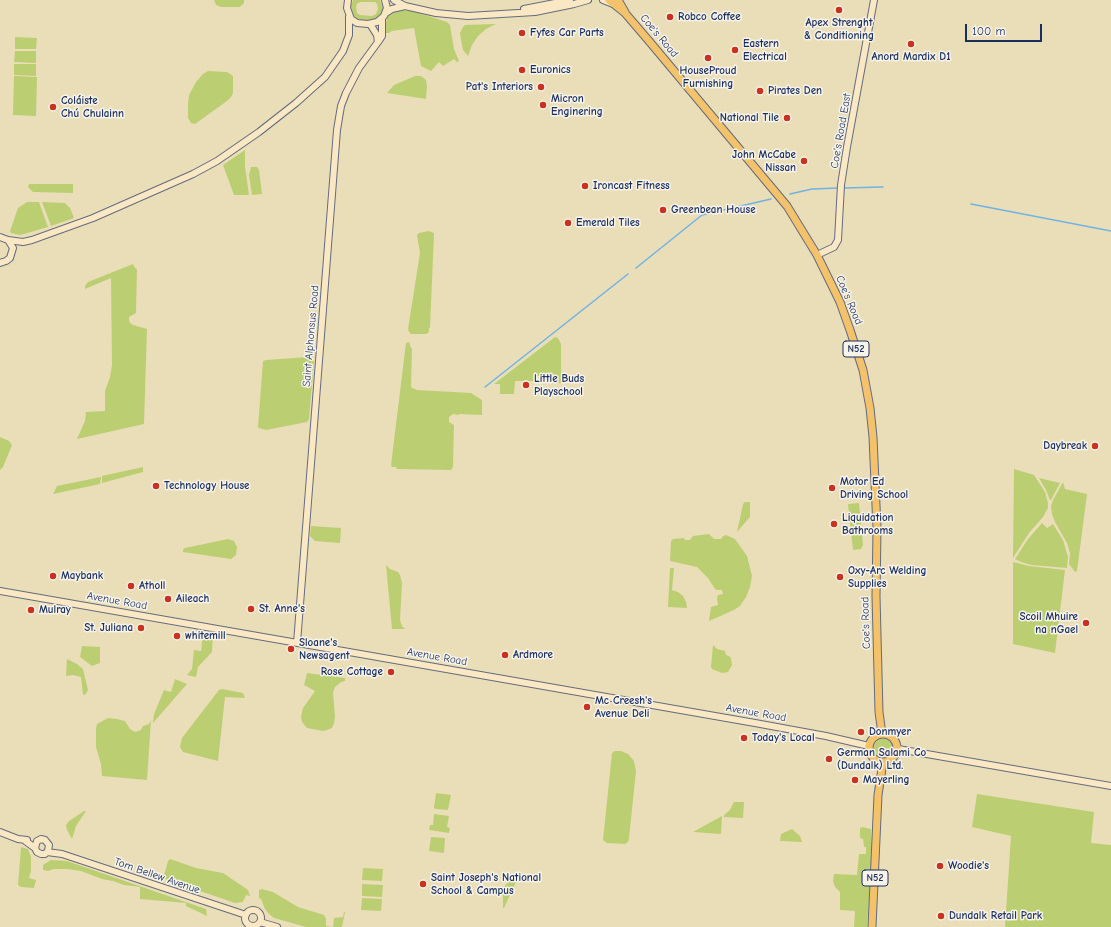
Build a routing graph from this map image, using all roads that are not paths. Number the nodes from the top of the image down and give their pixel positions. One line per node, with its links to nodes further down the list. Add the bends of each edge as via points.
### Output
1 (348, 0): 12 (street)
2 (385, 0): 10 (street)
3 (394, 0): 9 (street)
4 (570, 0): 11 (street)
5 (588, 0): 11 (street, via 535,12)
6 (603, 0): 8 (street)
7 (874, 0): 22 (street, Coe's Road East, via 847,148 841,188 838,240 834,246)
8 (614, 2): 22 (main road, Coe's Road / N52, via 768,182 787,206)
9 (404, 6): 10 (street); 11 (street, via 449,16)
10 (386, 13): 13 (street)
11 (500, 14)
12 (349, 17): 14 (street); 16 (street)
13 (382, 19): 15 (street); 17 (street, Saint Alphonsus Road, via 382,36)
14 (360, 24): 15 (street); 16 (street)
15 (370, 24): 17 (street, via 375,30)
16 (349, 35): 20 (street, via 336,62 313,89 217,160 193,174 93,218)
17 (378, 42): 25 (street, Saint Alphonsus Road, via 359,68 346,93 337,130)
18 (0, 237): 19 (street)
19 (8, 240): 20 (street); 21 (street)
20 (23, 242): 21 (street)
21 (13, 251): 23 (street, via 8,260)
22 (817, 255): 26 (main road, Coe's Road / N52, via 840,302 850,330 863,370 870,408 877,528 878,706)
23 (0, 263)
24 (0, 591): 25 (street, Avenue Road)
25 (297, 643): 27 (street, Avenue Road, via 755,723)
26 (882, 734): 27 (main road, via 872,739); 28 (main road, via 890,735 896,741)
27 (869, 746): 29 (main road, via 871,755)
28 (898, 749): 29 (main road, via 891,760); 30 (street)
29 (883, 762): 41 (main road, N52, via 878,795)
30 (1111, 786)
31 (0, 832): 32 (street)
32 (24, 840): 33 (street); 35 (street)
33 (39, 840): 34 (street, via 45,840); 35 (street)
34 (50, 845): 36 (street); 37 (street, Tom Bellew Avenue)
35 (35, 848): 36 (street, via 38,853)
36 (47, 852): 37 (street, Tom Bellew Avenue)
37 (62, 854): 38 (street, Tom Bellew Avenue)
38 (246, 915): 39 (street, via 246,922 250,925 255,926); 39 (street, via 252,911 258,912)
39 (260, 922): 40 (street)
40 (277, 927)
41 (872, 927)

